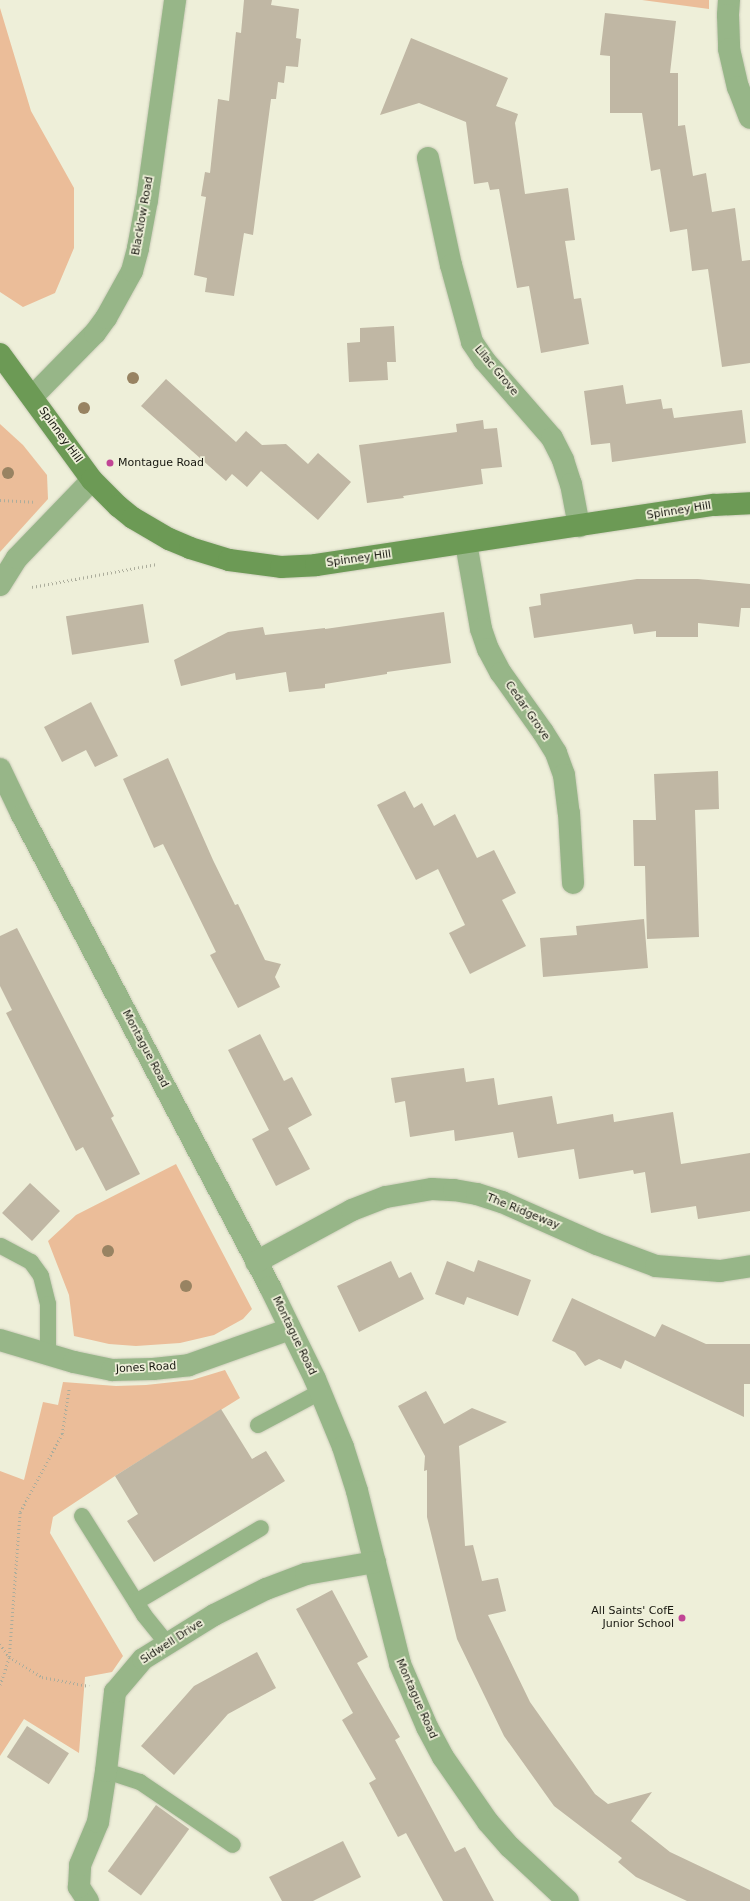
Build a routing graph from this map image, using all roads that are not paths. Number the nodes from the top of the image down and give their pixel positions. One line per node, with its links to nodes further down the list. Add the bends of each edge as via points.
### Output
1 (174, 0): 7 (street, Blacklow Road, via 147,200 132,271 106,318)
2 (729, 0): 3 (street, via 729,49 738,87)
3 (750, 118)
4 (428, 158): 10 (street, Lilac Grove, via 451,265 472,342 484,360 552,438 569,478)
5 (0, 354): 7 (street, Spinney Hill)
6 (0, 381): 7 (street, Spinney Hill)
7 (32, 397): 8 (street, Spinney Hill)
8 (92, 480): 11 (street, Spinney Hill, via 118,506 152,530 190,548 252,564 281,567 316,565); 12 (street, via 17,558)
9 (750, 503): 10 (street, Spinney Hill, via 715,505)
10 (579, 526): 11 (street, Spinney Hill)
11 (466, 543): 14 (street, Cedar Grove, via 481,629 488,648 501,673 556,753 564,774)
12 (0, 585)
13 (0, 769): 16 (street, Montague Road)
14 (573, 883)
15 (1, 1246): 20 (lane, via 31,1262 41,1276 48,1304)
16 (256, 1262): 17 (street, The Ridgeway, via 352,1210 386,1196 432,1189 477,1194 502,1202 597,1244 656,1266 720,1270); 18 (street, Montague Road)
17 (750, 1266)
18 (290, 1329): 20 (street, Jones Road, via 189,1365 153,1369 112,1370); 21 (street, Montague Road)
19 (0, 1340): 20 (street, Jones Road)
20 (48, 1354)
21 (320, 1392): 22 (lane); 25 (street, Montague Road, via 343,1447)
22 (258, 1425)
23 (82, 1516): 26 (lane)
24 (261, 1528): 26 (lane)
25 (375, 1562): 27 (street, Sidwell Drive, via 306,1574 266,1589); 31 (street, Montague Road, via 391,1637 400,1664 443,1757 488,1822 510,1847)
26 (136, 1602): 27 (lane)
27 (167, 1643): 28 (street, Sidwell Drive, via 143,1659 115,1692)
28 (106, 1771): 29 (lane, via 140,1782); 30 (street, via 98,1822 80,1865 80,1888)
29 (233, 1845)
30 (88, 1901)
31 (568, 1901)

